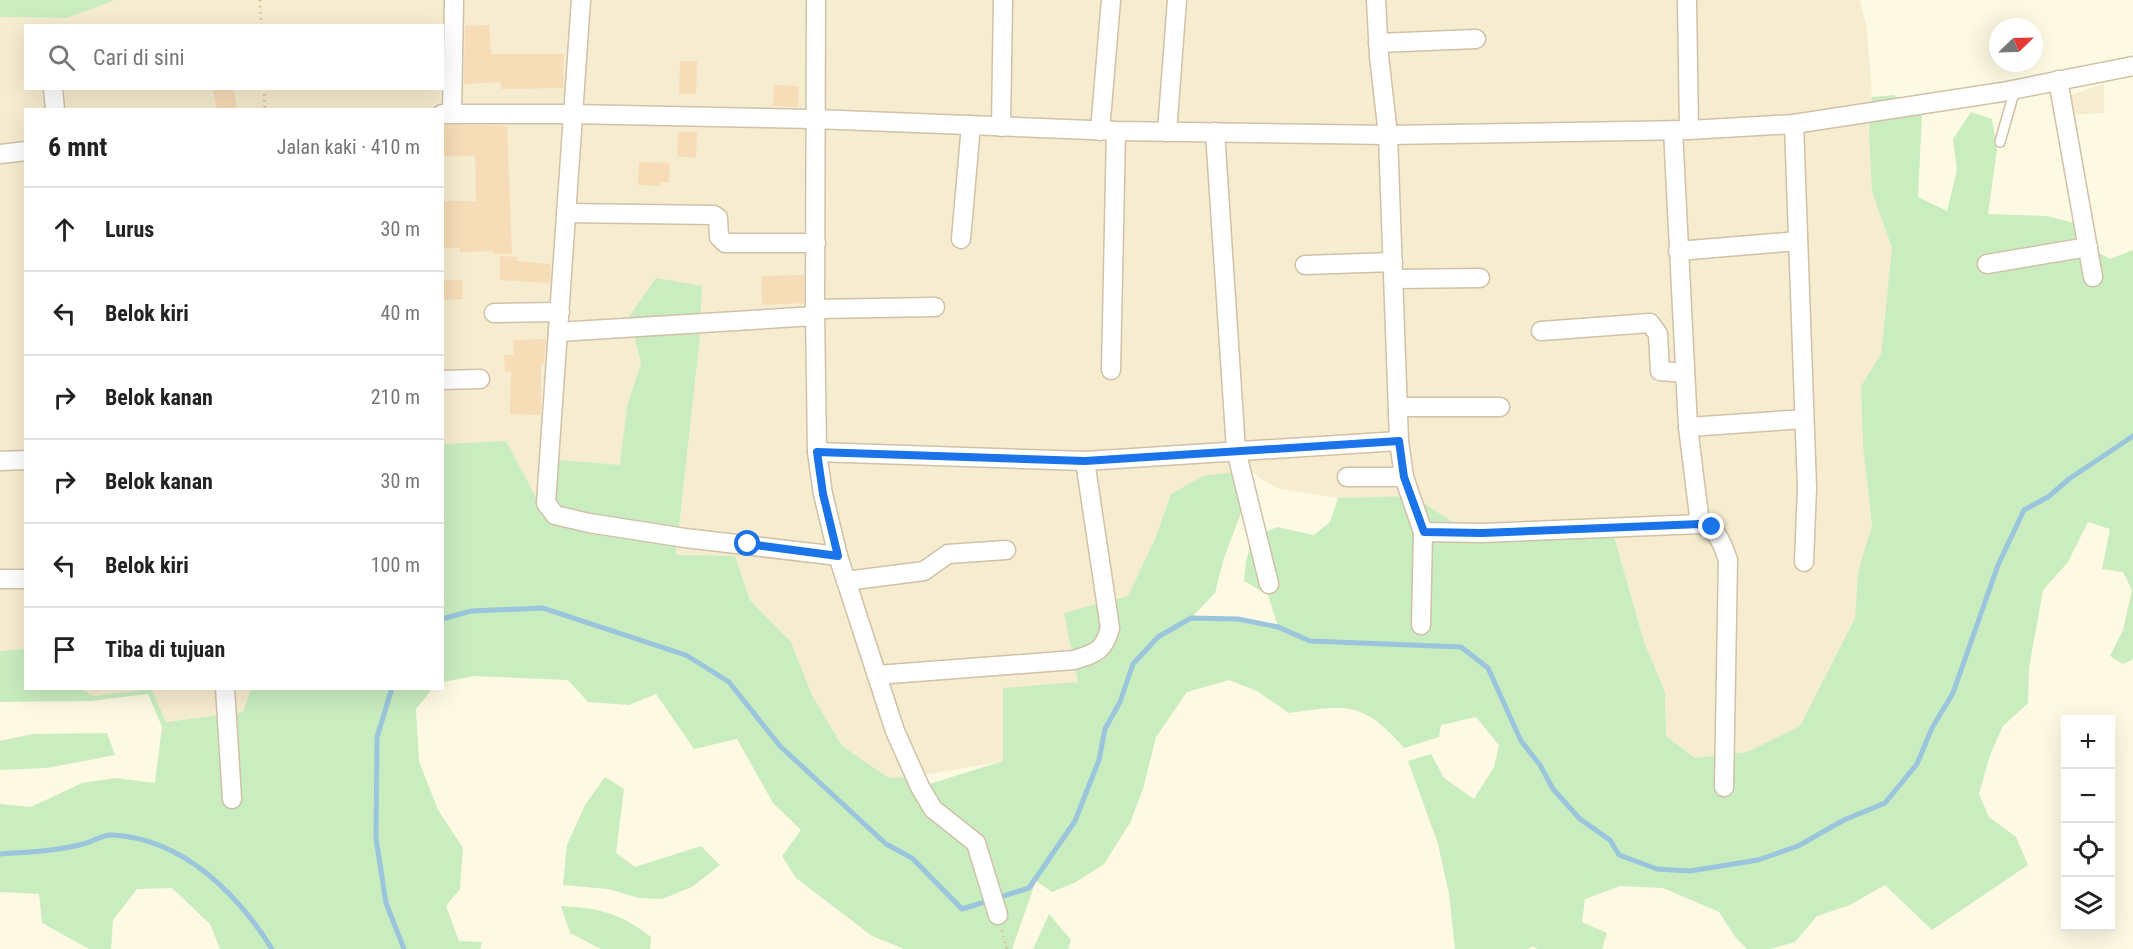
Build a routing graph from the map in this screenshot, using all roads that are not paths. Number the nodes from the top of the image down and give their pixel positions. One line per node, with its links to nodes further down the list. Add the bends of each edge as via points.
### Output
1 (454, 0): 16 (street)
2 (580, 0): 17 (street)
3 (816, 0): 18 (street)
4 (1003, 0): 21 (street)
5 (1111, 0): 23 (street)
6 (1177, 0): 24 (street)
7 (1376, 0): 10 (street)
8 (1687, 0): 22 (street)
9 (1476, 39): 10 (street)
10 (1378, 43): 26 (street)
11 (2133, 66): 12 (street)
12 (2058, 80): 13 (street); 34 (street)
13 (2015, 89): 19 (street); 27 (lane)
14 (52, 90): 15 (street)
15 (55, 108)
16 (448, 114): 17 (street)
17 (571, 114): 18 (street); 30 (street)
18 (815, 119): 20 (street); 33 (street)
19 (1794, 124): 22 (street); 32 (street)
20 (971, 125): 21 (street); 31 (street)
21 (1001, 127): 23 (street)
22 (1681, 130): 26 (street); 35 (street)
23 (1108, 131): 24 (street); 47 (street)
24 (1167, 132): 25 (street)
25 (1215, 132): 26 (street); 56 (street)
26 (1388, 135): 38 (street)
27 (2000, 142)
28 (24, 151): 29 (street)
29 (0, 154)
30 (566, 213): 33 (street, via 714,215 718,218 719,237 725,243); 42 (street)
31 (961, 239)
32 (1798, 241): 35 (street); 53 (street)
33 (816, 243): 43 (street)
34 (2088, 247): 37 (street); 39 (street)
35 (1678, 250): 48 (street)
36 (1305, 264): 38 (street)
37 (1987, 264)
38 (1393, 271): 40 (street); 51 (street)
39 (2093, 276)
40 (1480, 278)
41 (935, 307): 43 (street)
42 (560, 312): 44 (street); 46 (street)
43 (815, 312): 46 (street); 57 (street)
44 (494, 313)
45 (1541, 331): 48 (street, via 1650,323 1658,334 1660,371)
46 (558, 333): 66 (street, via 545,488 546,502 555,514 685,538)
47 (1111, 370)
48 (1685, 373): 54 (street)
49 (480, 379): 50 (street)
50 (444, 380)
51 (1399, 407): 52 (street); 55 (street)
52 (1500, 407)
53 (1804, 419): 54 (street); 67 (street)
54 (1689, 427): 63 (street)
55 (1399, 441): 56 (street); 62 (street)
56 (1236, 450): 60 (street); 71 (street)
57 (817, 452): 60 (street); 66 (street)
58 (24, 460): 59 (street)
59 (0, 461)
60 (1085, 461): 73 (street, via 1110,628 1106,644 1093,654 1074,660)
61 (1347, 477): 62 (street)
62 (1404, 477): 64 (street)
63 (1700, 524): 64 (street); 75 (street, via 1716,532 1728,560)
64 (1424, 532): 72 (street)
65 (1006, 550): 70 (street, via 948,554 924,571)
66 (838, 556): 70 (street)
67 (1804, 562)
68 (0, 579): 69 (street)
69 (24, 579)
70 (846, 581): 73 (street)
71 (1269, 584)
72 (1420, 625)
73 (877, 675): 77 (street, via 895,731 920,787 933,809 976,843)
74 (225, 690): 76 (street)
75 (1724, 787)
76 (232, 799)
77 (998, 915)

